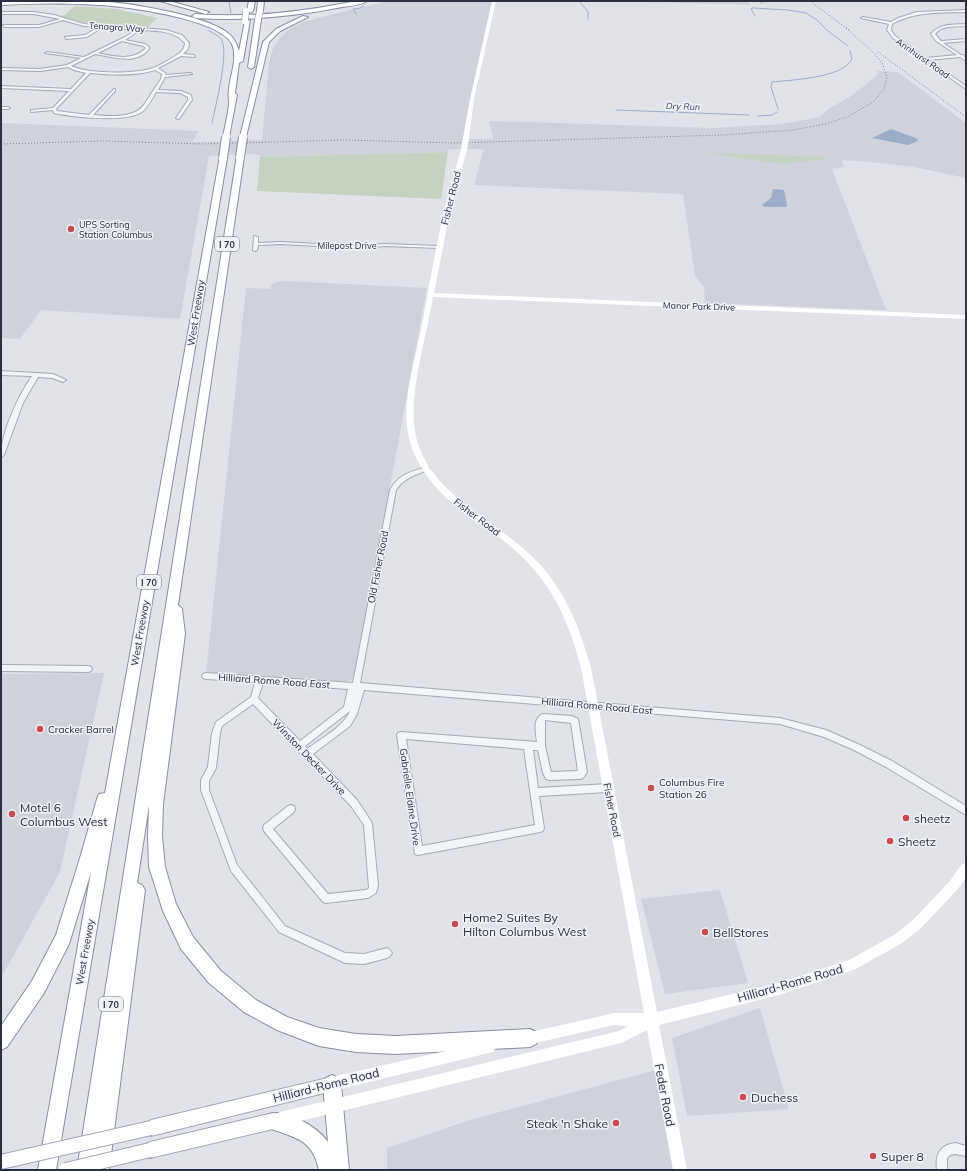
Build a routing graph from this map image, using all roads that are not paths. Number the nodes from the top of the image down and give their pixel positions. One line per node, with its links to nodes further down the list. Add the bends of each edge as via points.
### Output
1 (5, 1): 11 (highway)
2 (59, 1): 12 (highway)
3 (163, 1): 13 (highway, via 211,13 243,15 291,11)
4 (248, 1): 15 (highway)
5 (252, 1): 15 (highway)
6 (262, 1): 16 (highway, West Freeway / I 70)
7 (266, 1): 16 (highway)
8 (364, 1): 14 (highway, via 302,13 241,17 181,14)
9 (368, 1): 45 (highway, via 307,16 278,30 268,37)
10 (494, 1): 59 (main road, Fisher Road, bridge, via 472,99 464,150)
11 (1, 2): 12 (highway)
12 (45, 2): 51 (highway, via 90,2 120,6 189,19 216,28 232,40 236,51)
13 (323, 2)
14 (150, 3)
15 (248, 11): 51 (highway, West Freeway / I 70, bridge)
16 (262, 11): 45 (highway, West Freeway / I 70, bridge)
17 (966, 11): 21 (street, via 915,14)
18 (1, 13): 20 (street, Tenagra Way, via 34,13)
19 (864, 18): 21 (street)
20 (63, 19): 23 (street, via 39,26); 24 (street, Tenagra Way)
21 (891, 23): 37 (street, Annhurst Road, via 889,28 892,35)
22 (966, 25): 29 (street, via 935,31 934,36)
23 (4, 26)
24 (102, 27): 25 (street, Tenagra Way); 26 (street, via 86,36)
25 (139, 29): 27 (street); 32 (street, Tenagra Way, via 166,31 181,36 187,43 186,49)
26 (66, 38)
27 (122, 40): 31 (street); 31 (street, via 147,46 148,49 124,58)
28 (966, 40): 29 (street)
29 (940, 42): 34 (street)
30 (48, 53): 36 (street)
31 (96, 53): 36 (street)
32 (180, 55): 33 (street); 40 (street)
33 (194, 56)
34 (961, 56): 35 (street); 37 (street); 38 (street)
35 (966, 56)
36 (85, 58): 39 (street)
37 (926, 59): 47 (street, Annhurst Road)
38 (966, 60)
39 (68, 66): 41 (street, via 40,70); 42 (street, via 75,70)
40 (155, 68): 42 (street, via 132,73); 44 (street)
41 (1, 69)
42 (90, 72): 48 (street)
43 (190, 74): 44 (street)
44 (164, 76): 50 (street)
45 (252, 78): 68 (highway, West Freeway / I 70, bridge)
46 (1, 87): 48 (street)
47 (966, 88)
48 (71, 90): 54 (street)
49 (114, 90): 56 (street)
50 (155, 91): 56 (street, via 143,109 137,113 123,116); 57 (street, via 181,92 190,96)
51 (232, 103): 60 (highway, West Freeway / I 70, bridge)
52 (1, 108): 53 (street)
53 (8, 108)
54 (54, 109): 55 (street); 56 (street, via 59,114)
55 (32, 111)
56 (91, 115)
57 (178, 118)
58 (256, 238): 59 (street, Milepost Drive, via 255,247 281,244)
59 (439, 247): 61 (main road, Fisher Road)
60 (199, 291): 89 (highway, via 192,315 99,820 63,938 38,987); 90 (highway, West Freeway / I 70)
61 (431, 295): 62 (main road, Manor Park Drive); 67 (main road, Fisher Road, via 410,411 414,444)
62 (966, 317)
63 (1, 373): 64 (street)
64 (36, 375): 65 (street, via 53,376); 66 (street, via 20,401)
65 (63, 380)
66 (1, 455)
67 (428, 469): 73 (street, Old Fisher Road, via 404,477 393,490); 75 (main road, Fisher Road, via 453,499 522,551 552,585 574,625)
68 (174, 595): 84 (highway, West Freeway / I 70); 88 (highway, via 179,634 156,804 157,867 169,906 187,943 214,977 250,1006 283,1024 319,1037 356,1043 396,1045)
69 (1, 668): 70 (street)
70 (88, 669)
71 (206, 676): 72 (street, Hilliard Rome Road East)
72 (260, 680): 73 (street, Hilliard Rome Road East); 74 (street)
73 (357, 686): 75 (street, Hilliard Rome Road East); 76 (street, via 347,709); 79 (street, via 353,714 346,724)
74 (254, 699): 76 (street, Winston Decker Drive); 86 (street, via 220,724 216,733 212,768 205,780 205,790 234,868 282,929 345,958 364,959)
75 (593, 706): 80 (main road, Fisher Road); 83 (street, Hilliard Rome Road East, via 780,721 807,728 869,752)
76 (299, 746): 79 (street, Winston Decker Drive)
77 (528, 746): 78 (street, Gabrielle Elaine Drive); 81 (street, Gabrielle Elaine Drive); 81 (street, Gabrielle Elaine Drive, via 401,735 418,851 540,828)
78 (541, 746): 78 (street, via 540,720 543,716 572,719 575,721 583,772 580,775 549,776)
79 (307, 754): 82 (street, Winston Decker Drive, via 354,803 368,824 373,890 368,894 326,899 267,828)
80 (608, 788): 81 (street); 87 (main road, Fisher Road)
81 (536, 792)
82 (291, 809)
83 (966, 811)
84 (136, 838): 99 (highway, West Freeway / I 70); 100 (highway, via 139,873)
85 (966, 868): 87 (main road, Hilliard-Rome Road, via 953,886 916,925 898,940 852,965 779,989)
86 (387, 953)
87 (652, 1020): 88 (main road, Hilliard-Rome Road, via 614,1019); 92 (main road, Hilliard-Rome Road, via 621,1037); 103 (main road, Feder Road)
88 (530, 1038): 91 (main road, Hilliard-Rome Road)
89 (1, 1041)
90 (64, 1070): 96 (highway); 97 (highway, West Freeway / I 70)
91 (332, 1084): 92 (highway); 95 (main road, Hilliard-Rome Road, bridge)
92 (334, 1106): 93 (main road, Hilliard-Rome Road); 102 (highway)
93 (273, 1121): 98 (main road, Hilliard-Rome Road, bridge); 101 (highway, via 298,1128 311,1135 320,1145 327,1160)
94 (966, 1151): 104 (street, via 955,1147 947,1149 942,1155)
95 (1, 1162)
96 (38, 1170)
97 (47, 1170)
98 (66, 1170)
99 (86, 1170)
100 (100, 1170)
101 (328, 1170)
102 (340, 1170)
103 (680, 1170)
104 (942, 1170)

